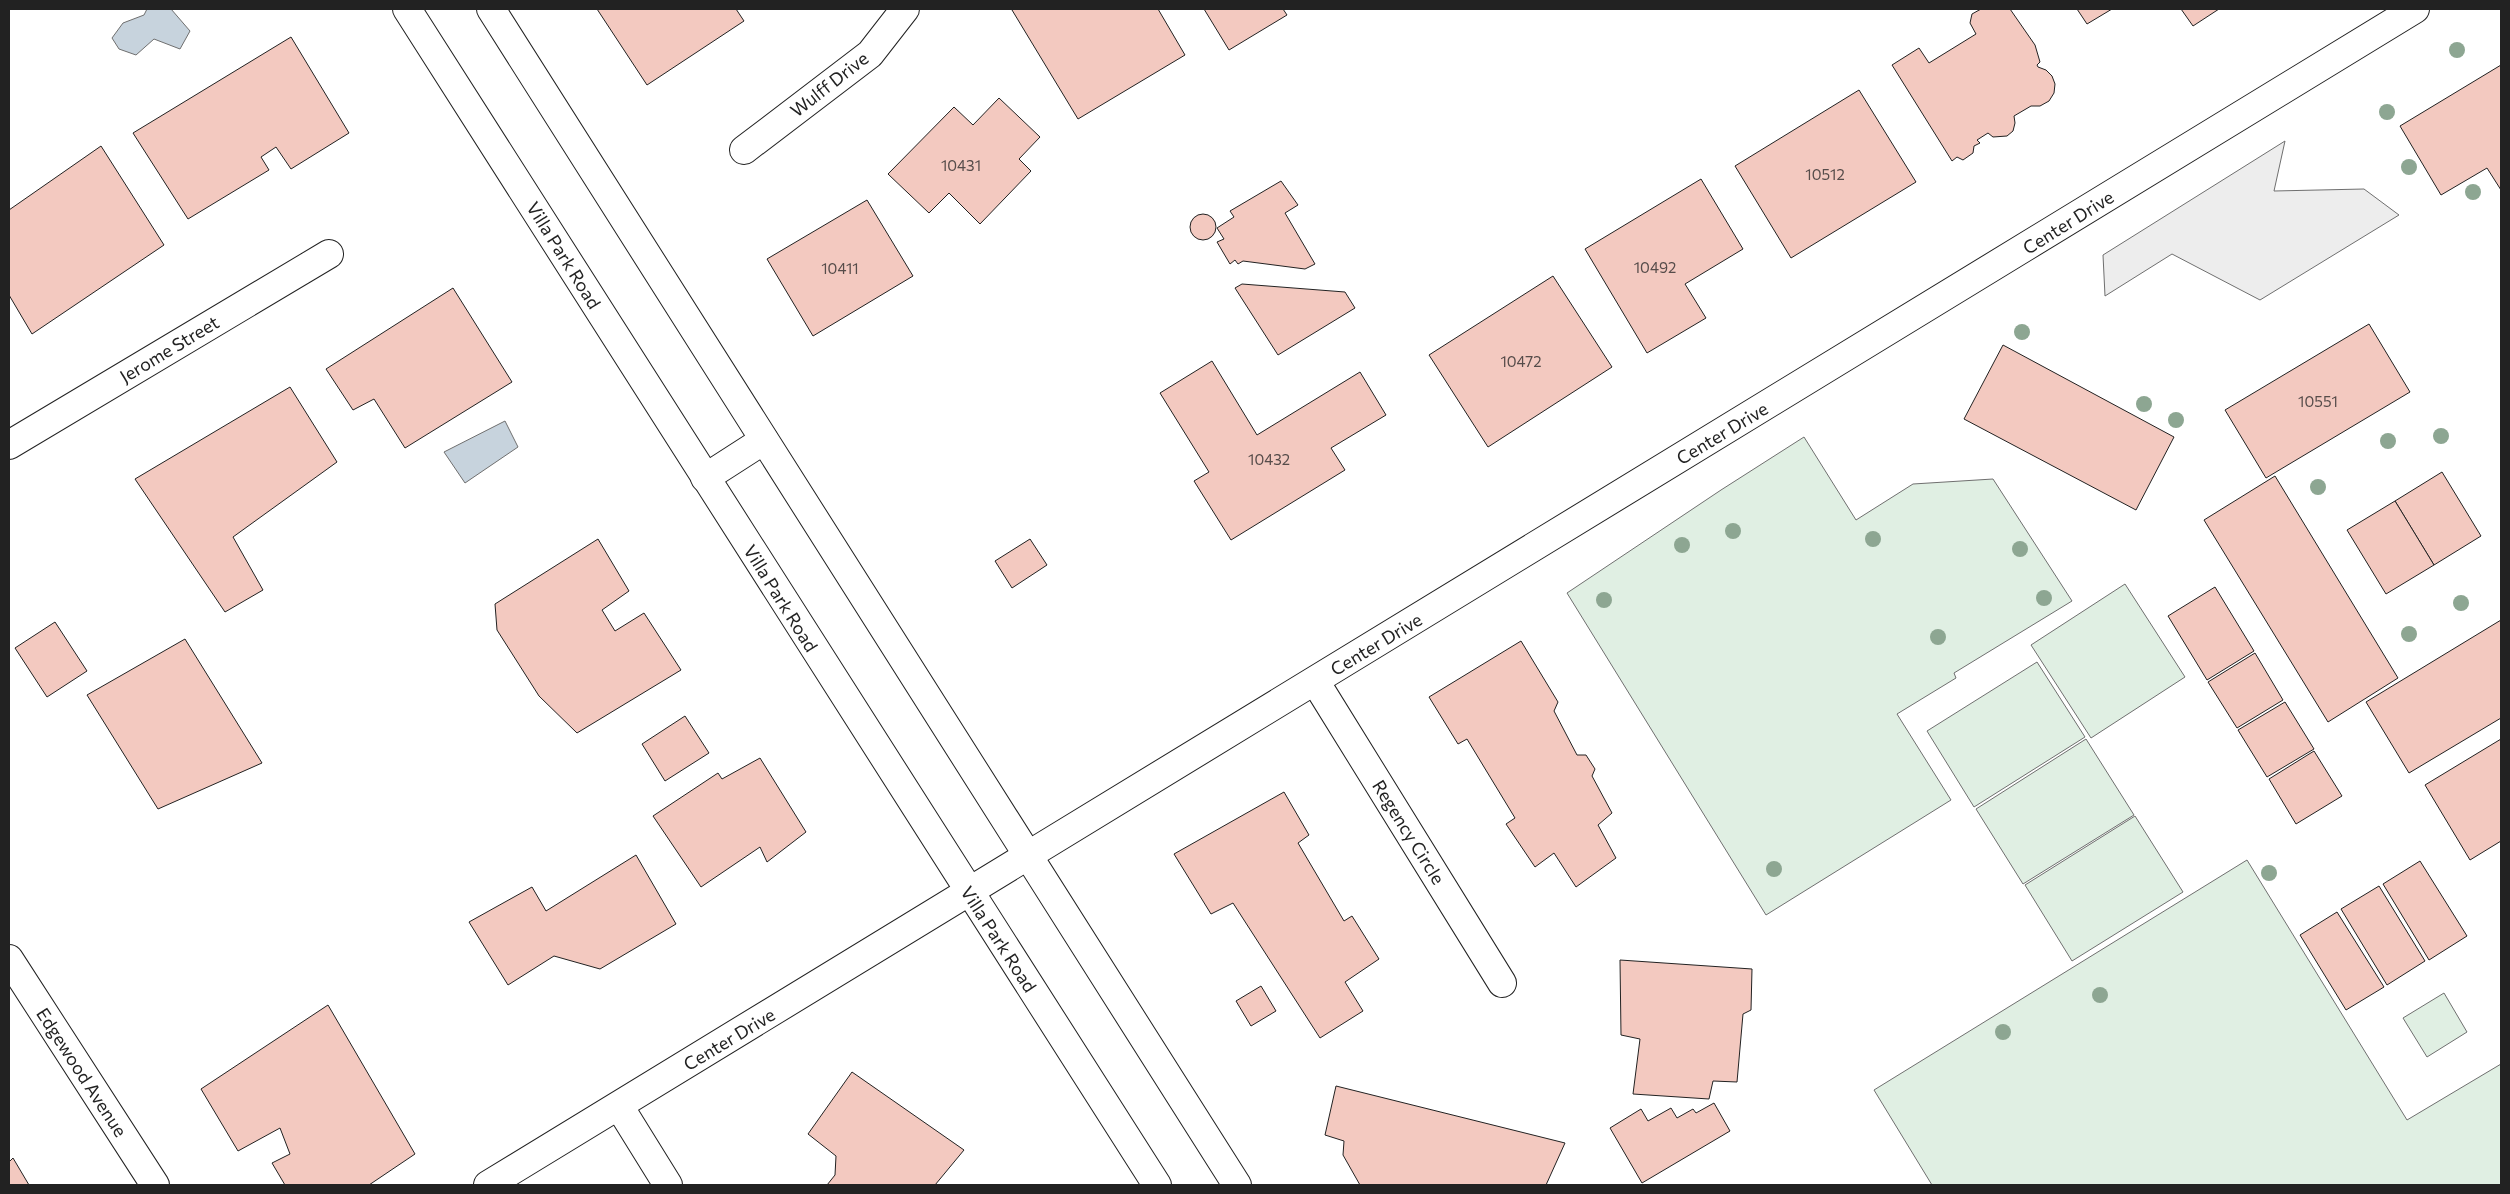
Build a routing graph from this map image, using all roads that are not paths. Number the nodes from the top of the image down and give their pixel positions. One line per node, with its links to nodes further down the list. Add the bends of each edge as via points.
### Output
1 (407, 9): 9 (street, Villa Park Road)
2 (491, 9): 7 (street)
3 (904, 9): 5 (street, Wulff Drive, via 870,54)
4 (2415, 9): 10 (street, Center Drive)
5 (744, 150)
6 (329, 254): 8 (street, Jerome Street)
7 (764, 440): 9 (street); 11 (street)
8 (9, 445)
9 (704, 478): 12 (street, Villa Park Road)
10 (1315, 681): 11 (street, Center Drive); 14 (street, Regency Circle)
11 (1028, 856): 12 (street, Center Drive); 20 (street)
12 (970, 892): 15 (street, Center Drive); 19 (street, Villa Park Road)
13 (9, 959): 16 (street, Edgewood Avenue)
14 (1502, 983)
15 (619, 1106): 17 (street, Center Drive); 18 (street)
16 (155, 1185)
17 (488, 1185)
18 (668, 1185)
19 (1157, 1185)
20 (1237, 1185)

